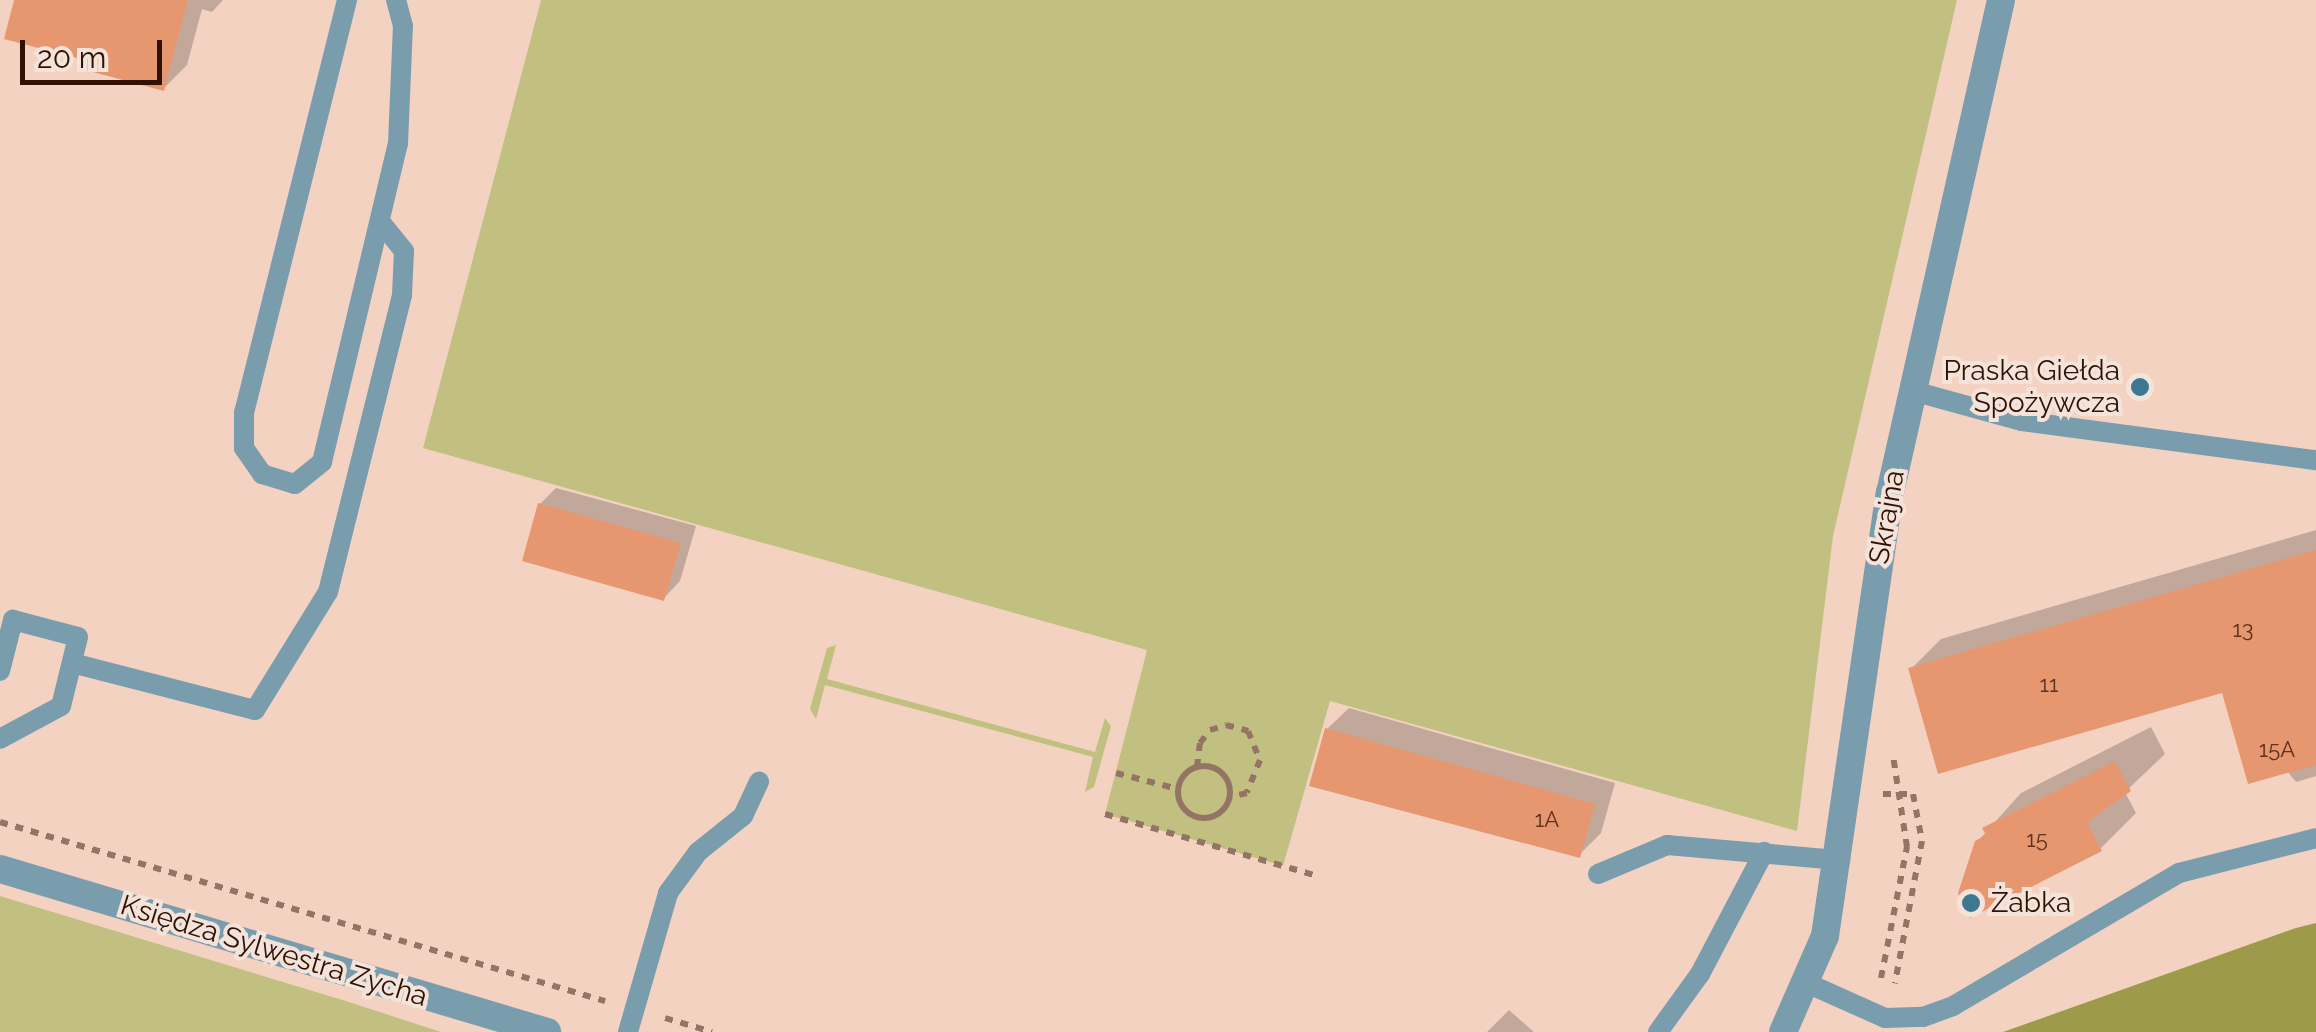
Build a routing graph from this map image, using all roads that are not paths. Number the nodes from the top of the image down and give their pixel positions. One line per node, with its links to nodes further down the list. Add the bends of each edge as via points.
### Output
1 (347, 0): 4 (lane, via 244,412 244,448 262,474 295,484 322,462)
2 (396, 0): 4 (lane, via 404,26 398,144)
3 (2002, 0): 5 (street, Skrajna)
4 (380, 220): 7 (lane, via 404,251 402,295 328,592 255,710)
5 (1912, 391): 6 (lane, via 2022,422); 13 (street, Skrajna, via 1872,598)
6 (2316, 460)
7 (72, 663): 8 (lane, via 78,638 13,620); 9 (lane, via 61,706)
8 (0, 670)
9 (0, 740)
10 (759, 781): 18 (lane, via 743,816 698,852 668,893)
11 (2316, 838): 16 (lane, via 2178,873 1953,1006 1906,1021)
12 (1764, 852): 13 (lane); 15 (lane, via 1667,845); 19 (lane, via 1700,974)
13 (1840, 860): 16 (street, Skrajna)
14 (0, 869): 17 (street, Księdza Sylwestra Zycha)
15 (1598, 874)
16 (1809, 984): 20 (street, Skrajna)
17 (548, 1032)
18 (628, 1032)
19 (1658, 1032)
20 (1783, 1032)

